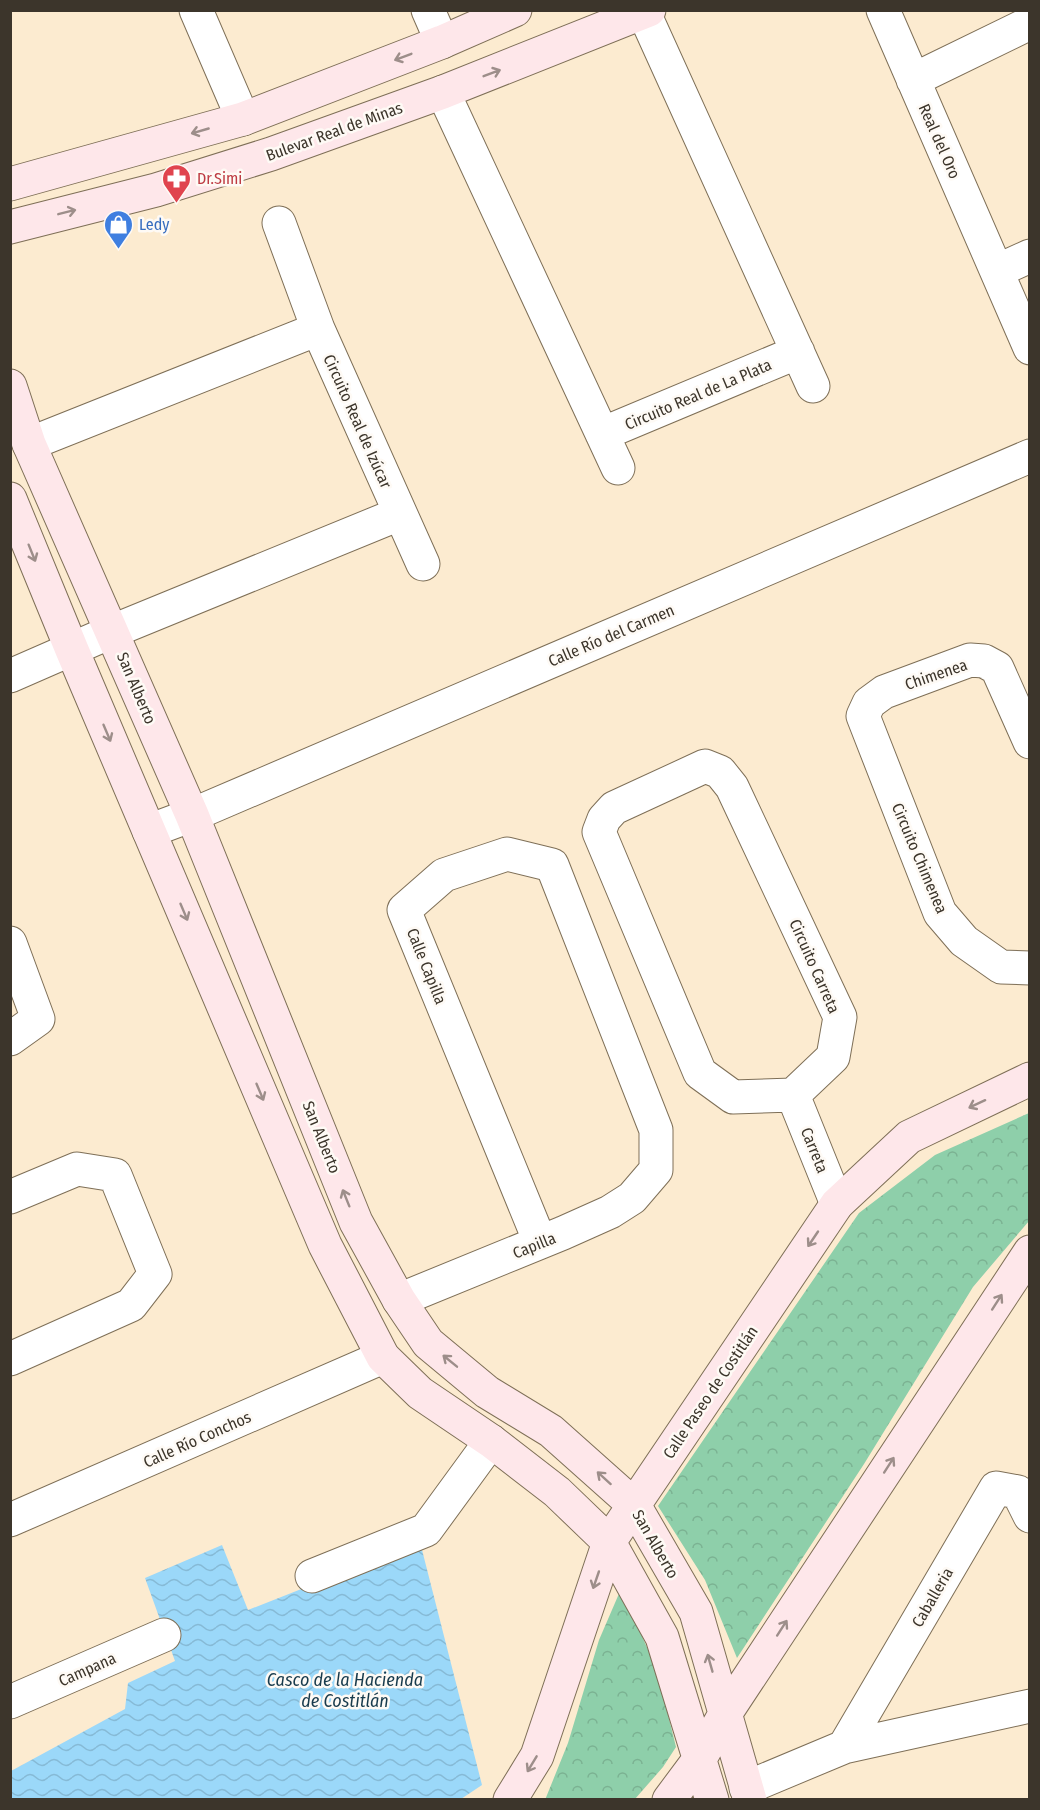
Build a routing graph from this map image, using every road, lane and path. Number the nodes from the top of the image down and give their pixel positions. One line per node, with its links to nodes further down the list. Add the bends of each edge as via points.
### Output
1 (196, 10): 10 (street)
2 (428, 10): 7 (street)
3 (515, 10): 7 (street)
4 (883, 10): 8 (street, Real del Oro)
5 (646, 12): 9 (street, Bulevar Real de Minas, one-way to 5); 18 (street)
6 (1029, 23): 8 (street)
7 (442, 42): 10 (street, one-way to 10)
8 (913, 80): 15 (street, Real del Oro)
9 (443, 92): 13 (street, Bulevar Real de Minas, one-way to 9, via 156,190 271,154); 21 (street)
10 (243, 119): 11 (street, one-way to 11)
11 (10, 184)
12 (279, 223): 16 (street, Circuito Real de Izúcar)
13 (10, 226)
14 (1029, 256): 15 (street)
15 (997, 271): 17 (street, Real del Oro)
16 (318, 328): 22 (street); 26 (street, Circuito Real de Izúcar)
17 (1029, 348)
18 (798, 352): 20 (street); 21 (street, Circuito Real de La Plata)
19 (10, 386): 22 (street, San Alberto)
20 (813, 386)
21 (602, 434): 24 (street)
22 (29, 444): 28 (street, San Alberto)
23 (1029, 456): 33 (street, Calle Río del Carmen)
24 (618, 468)
25 (10, 499): 29 (street, one-way to 29)
26 (399, 514): 27 (street, Circuito Real de Izúcar); 28 (street)
27 (423, 564)
28 (113, 631): 29 (street); 33 (street, San Alberto)
29 (72, 650): 30 (street); 34 (street, one-way to 34)
30 (10, 676)
31 (869, 703): 32 (street, Chimenea, via 884,692 970,660 984,661 997,668); 36 (street, Circuito Chimenea, via 863,716 940,913 964,941 1000,967)
32 (1029, 742)
33 (192, 814): 34 (street, Calle Río del Carmen); 45 (street, San Alberto, one-way to 33, via 356,1222)
34 (149, 831): 46 (street, one-way to 46, via 325,1245)
35 (10, 943): 37 (street, via 38,1019)
36 (1029, 968)
37 (10, 1039)
38 (1029, 1079): 42 (street, Calle Paseo de Costitlán, one-way to 42, via 909,1137)
39 (793, 1095): 39 (street, Circuito Carreta, via 733,1097 700,1073 599,832 614,808 705,766 720,772 732,787 840,1017 833,1057); 42 (street, Carreta)
40 (656, 1170): 43 (street, Capilla, via 632,1198 610,1212); 43 (street, Calle Capilla, via 656,1130 552,865 507,854 444,875 404,910)
41 (10, 1197): 47 (street, via 77,1169 115,1175 155,1274 131,1305)
42 (837, 1204): 49 (street, Calle Paseo de Costitlán, one-way to 49)
43 (540, 1242): 45 (street, Capilla)
44 (1029, 1252): 57 (street, one-way to 44)
45 (399, 1300): 49 (street, San Alberto, one-way to 45, via 551,1431 487,1392 428,1343)
46 (383, 1357): 48 (street, via 420,1393); 51 (street, Calle Río Conchos)
47 (10, 1359)
48 (491, 1442): 52 (street, via 557,1492); 53 (street, via 426,1530)
49 (634, 1505): 52 (street, Calle Paseo de Costitlán); 57 (street, San Alberto, one-way to 49, via 696,1612)
50 (1029, 1516): 58 (street, Caballeria, via 1018,1492 996,1488)
51 (10, 1520)
52 (609, 1542): 59 (street, via 662,1636); 61 (street, Calle Paseo de Costitlán, one-way to 61, via 537,1756)
53 (312, 1576)
54 (164, 1635): 55 (street, Campana)
55 (10, 1702)
56 (1029, 1706): 58 (street)
57 (725, 1714): 59 (street); 60 (street, San Alberto)
58 (844, 1747): 60 (street)
59 (701, 1757): 62 (street); 63 (street)
60 (748, 1794)
61 (510, 1800)
62 (669, 1800)
63 (712, 1800)

